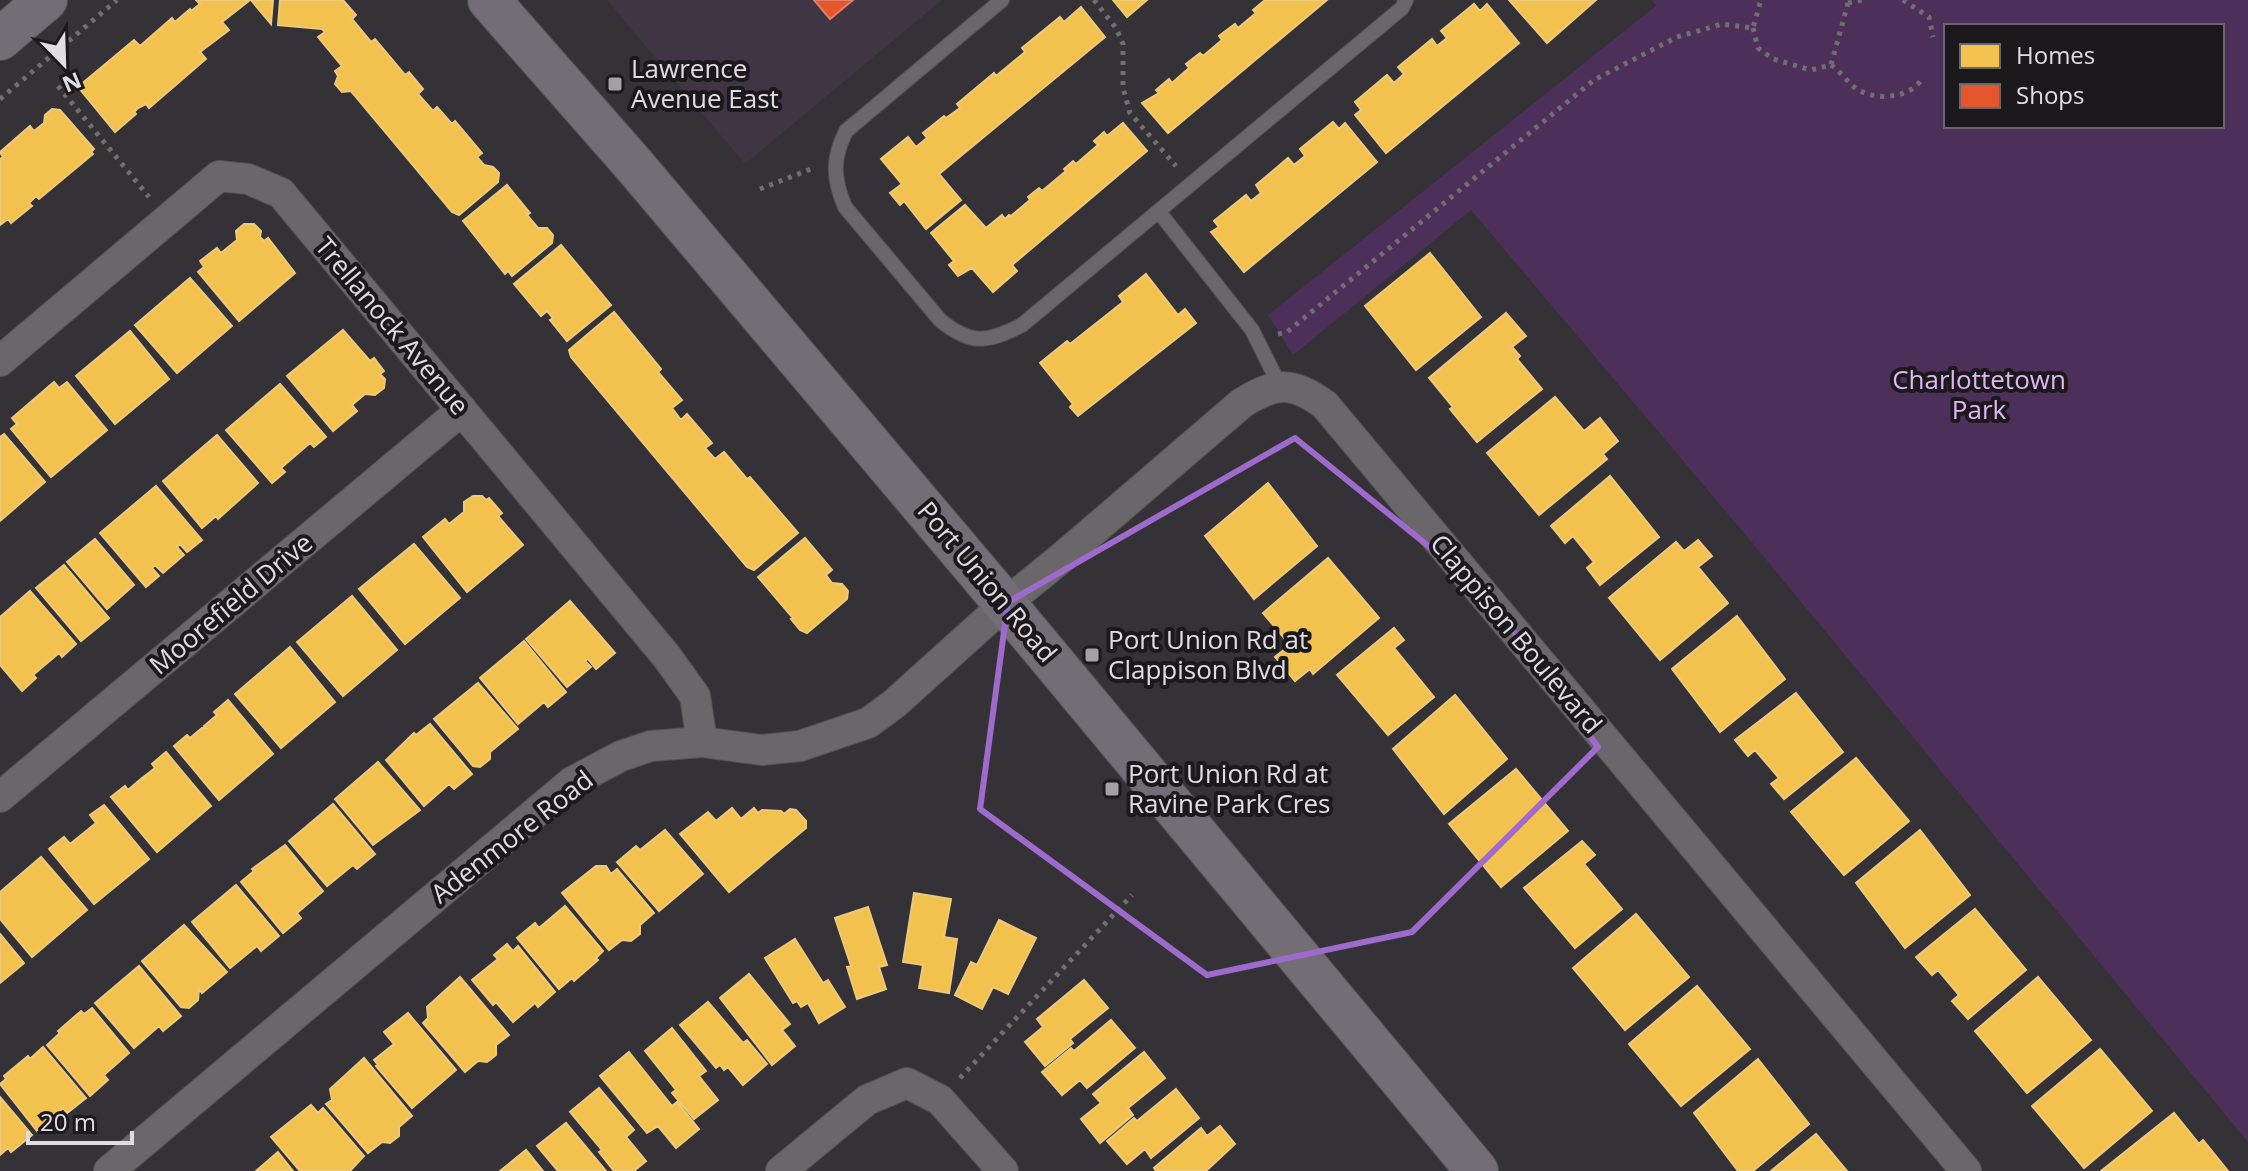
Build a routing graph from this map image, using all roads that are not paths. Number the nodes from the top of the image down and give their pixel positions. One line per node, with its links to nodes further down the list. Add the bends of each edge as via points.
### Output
1 (46, 0): 5 (main road)
2 (489, 0): 10 (main road, Port Union Road)
3 (1002, 0): 6 (lane, via 846,131 834,164 845,207 940,320 971,339 983,340 1022,325)
4 (1406, 0): 6 (lane)
5 (0, 39)
6 (1159, 212): 8 (lane, via 1252,330)
7 (0, 361): 9 (street, Trellanock Avenue, via 219,176 248,179 281,193)
8 (1280, 386): 10 (street, via 1242,403); 17 (street, Clappison Boulevard, via 1307,393 1325,405)
9 (462, 410): 11 (street, Trellanock Avenue, via 667,657 695,696); 12 (street, Moorefield Drive)
10 (1005, 604): 11 (street, Adenmore Road, via 868,723 800,746 762,750); 16 (main road, Port Union Road)
11 (702, 742): 13 (street, Adenmore Road, via 651,746 572,782)
12 (0, 797)
13 (109, 1171)
14 (781, 1171): 15 (street, via 867,1100 907,1083 940,1100)
15 (1003, 1171)
16 (1477, 1171)
17 (1966, 1171)

